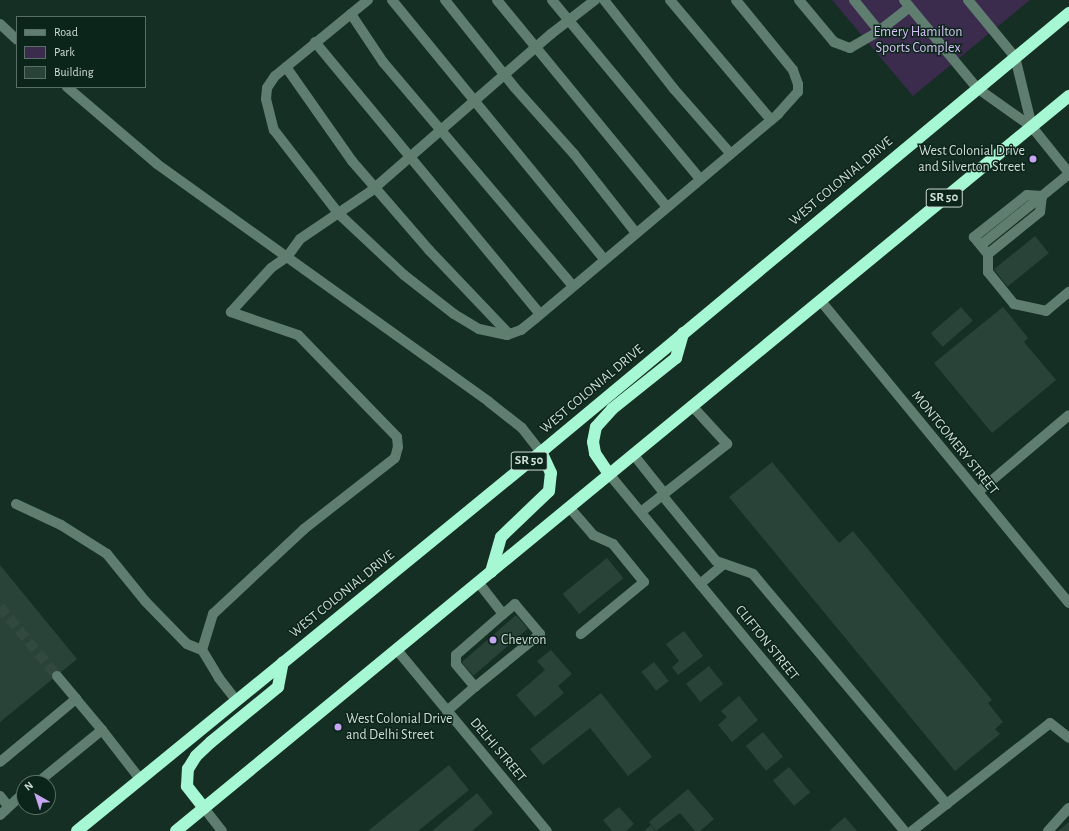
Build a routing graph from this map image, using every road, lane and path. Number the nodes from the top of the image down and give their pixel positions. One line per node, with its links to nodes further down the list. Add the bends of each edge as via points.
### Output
1 (368, 0): 15 (street)
2 (392, 0): 28 (street)
3 (445, 0): 24 (street)
4 (497, 0): 21 (street)
5 (552, 0): 16 (street)
6 (595, 0): 16 (street)
7 (604, 0): 32 (street, via 674,89)
8 (670, 0): 29 (street)
9 (736, 0): 29 (street, via 793,70 798,84 798,92 792,101)
10 (799, 0): 18 (street, via 834,42 850,48)
11 (854, 0): 18 (street)
12 (968, 0): 22 (street)
13 (907, 4): 18 (street); 26 (street)
14 (1069, 13): 22 (highway, WEST COLONIAL DRIVE / SR 50)
15 (351, 14): 20 (street); 31 (street, via 384,62)
16 (568, 21): 21 (street); 35 (street, via 623,83)
17 (0, 24): 19 (street)
18 (879, 31)
19 (16, 39)
20 (315, 42): 23 (street); 33 (street)
21 (536, 48): 24 (street); 38 (street)
22 (1015, 57): 26 (highway, WEST COLONIAL DRIVE / SR 50); 30 (street)
23 (286, 67): 36 (street, via 352,161); 39 (street, via 267,88 268,115 274,130 297,162)
24 (505, 75): 28 (street); 40 (street, via 574,154)
25 (68, 88): 42 (street, via 157,164)
26 (977, 88): 30 (street); 48 (highway, WEST COLONIAL DRIVE / SR 50)
27 (1069, 96): 30 (highway, SR 50)
28 (474, 102): 31 (street); 43 (street)
29 (771, 120): 32 (street)
30 (1032, 127): 34 (street); 46 (highway, SR 50)
31 (442, 129): 33 (street); 44 (street)
32 (731, 154): 35 (street)
33 (410, 157): 36 (street); 47 (street)
34 (1069, 174): 37 (street)
35 (700, 179): 38 (street)
36 (375, 187): 39 (street); 49 (street, via 429,250)
37 (1042, 196): 41 (street, via 1040,212); 41 (street, via 1026,195 974,237)
38 (667, 207): 40 (street)
39 (340, 214): 42 (street, via 300,239); 49 (street, via 404,275 454,314 479,329)
40 (636, 233): 43 (street)
41 (988, 254): 45 (street, via 988,272 1014,304 1046,311)
42 (287, 257): 52 (street, via 489,402 522,428); 67 (street, via 271,268 231,312 298,335 397,438 396,458 304,528 213,614)
43 (604, 259): 44 (street)
44 (572, 285): 47 (street)
45 (1069, 292)
46 (820, 300): 50 (highway, SR 50); 55 (street, MONTGOMERY STREET)
47 (540, 314): 49 (street, via 521,330)
48 (682, 333): 52 (highway, WEST COLONIAL DRIVE / SR 50); 54 (highway, via 676,358 612,409 596,427 592,442 595,453)
49 (509, 334)
50 (692, 406): 53 (highway, SR 50); 56 (street, via 727,444)
51 (1069, 415): 55 (street)
52 (541, 452): 61 (highway, via 551,473 549,491 501,537); 69 (highway, WEST COLONIAL DRIVE / SR 50)
53 (633, 454): 54 (highway, SR 50); 56 (street)
54 (610, 474): 58 (highway, SR 50); 59 (street, CLIFTON STREET)
55 (978, 492): 64 (street, MONTGOMERY STREET)
56 (663, 494): 59 (street); 60 (street, via 716,561)
57 (16, 504): 67 (street, via 61,525 107,554 145,601 187,644)
58 (569, 507): 61 (highway, SR 50); 66 (street, via 593,535 613,544 644,582)
59 (641, 512): 63 (street, CLIFTON STREET)
60 (723, 565): 63 (street); 82 (street, via 753,574)
61 (491, 572): 62 (highway, SR 50)
62 (478, 582): 65 (street); 68 (highway, SR 50)
63 (700, 584): 91 (street, CLIFTON STREET)
64 (1069, 603)
65 (503, 614): 71 (street, via 459,651 455,658 456,664); 71 (street, via 516,604 540,634)
66 (581, 634)
67 (202, 650): 73 (street)
68 (397, 650): 74 (street, DELHI STREET); 84 (highway, SR 50)
69 (283, 662): 73 (highway, WEST COLONIAL DRIVE / SR 50); 84 (highway, via 278,687 211,742 196,756 188,769 187,786)
70 (56, 676): 72 (street)
71 (475, 687): 74 (street)
72 (76, 699): 75 (street); 77 (street)
73 (236, 700): 79 (highway, WEST COLONIAL DRIVE / SR 50)
74 (447, 711): 90 (street, DELHI STREET)
75 (102, 730): 78 (street); 79 (street)
76 (1069, 738): 82 (street, via 1050,722)
77 (0, 762)
78 (46, 775)
79 (140, 779): 87 (highway, WEST COLONIAL DRIVE / SR 50)
80 (0, 796): 83 (street)
81 (16, 800): 83 (street)
82 (947, 804): 92 (street)
83 (8, 806): 86 (street)
84 (204, 808): 88 (highway, SR 50); 89 (street)
85 (1069, 808): 93 (street)
86 (0, 815)
87 (77, 831)
88 (176, 831)
89 (222, 831)
90 (547, 831)
91 (904, 831)
92 (912, 831)
93 (1048, 831)

